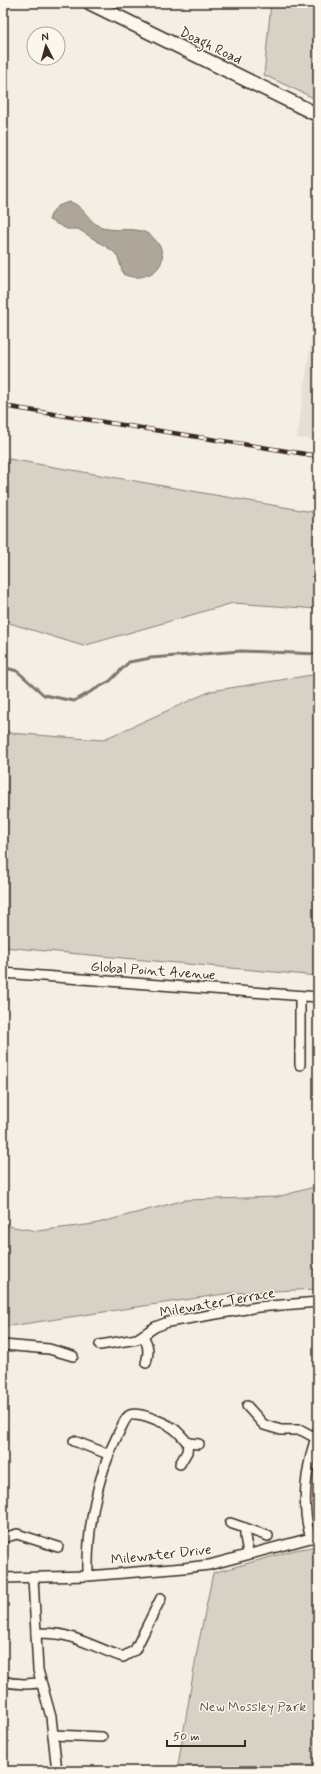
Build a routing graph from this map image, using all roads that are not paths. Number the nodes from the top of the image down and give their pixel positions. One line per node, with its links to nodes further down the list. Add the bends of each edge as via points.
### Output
1 (90, 3): 2 (main road, Doagh Road)
2 (318, 115)
3 (3, 973): 4 (street, Global Point Avenue)
4 (300, 996): 5 (street, Global Point Avenue); 6 (street)
5 (318, 997)
6 (300, 1065)
7 (318, 1302): 8 (street, Milewater Terrace, via 258,1307 168,1322 155,1327)
8 (144, 1336): 10 (street, Milewater Terrace); 12 (street, via 148,1344)
9 (3, 1345): 11 (street, via 49,1349)
10 (100, 1345)
11 (74, 1356)
12 (146, 1363)
13 (247, 1406): 14 (street, via 264,1425)
14 (317, 1434): 23 (street, via 309,1463 306,1497 307,1525)
15 (74, 1441): 18 (street)
16 (188, 1443): 17 (street); 18 (street, via 174,1428 150,1417 133,1414 129,1415); 19 (street, via 187,1452)
17 (200, 1444)
18 (108, 1454): 27 (street, via 92,1511 87,1553)
19 (180, 1464)
20 (230, 1523): 21 (street)
21 (245, 1528): 22 (street); 26 (street)
22 (268, 1536)
23 (314, 1537): 26 (street, Milewater Drive)
24 (3, 1538): 25 (street, via 17,1534)
25 (58, 1547)
26 (248, 1554): 27 (street, Milewater Drive, via 184,1568)
27 (88, 1576): 29 (street, Milewater Drive)
28 (3, 1578): 29 (street, Milewater Drive)
29 (33, 1578): 31 (street)
30 (161, 1598): 31 (street, via 135,1650 123,1657 68,1636)
31 (36, 1633): 33 (street)
32 (3, 1680): 33 (street, via 12,1683)
33 (41, 1683): 34 (street, via 51,1717)
34 (53, 1735): 35 (street); 36 (street)
35 (102, 1737)
36 (57, 1771)

